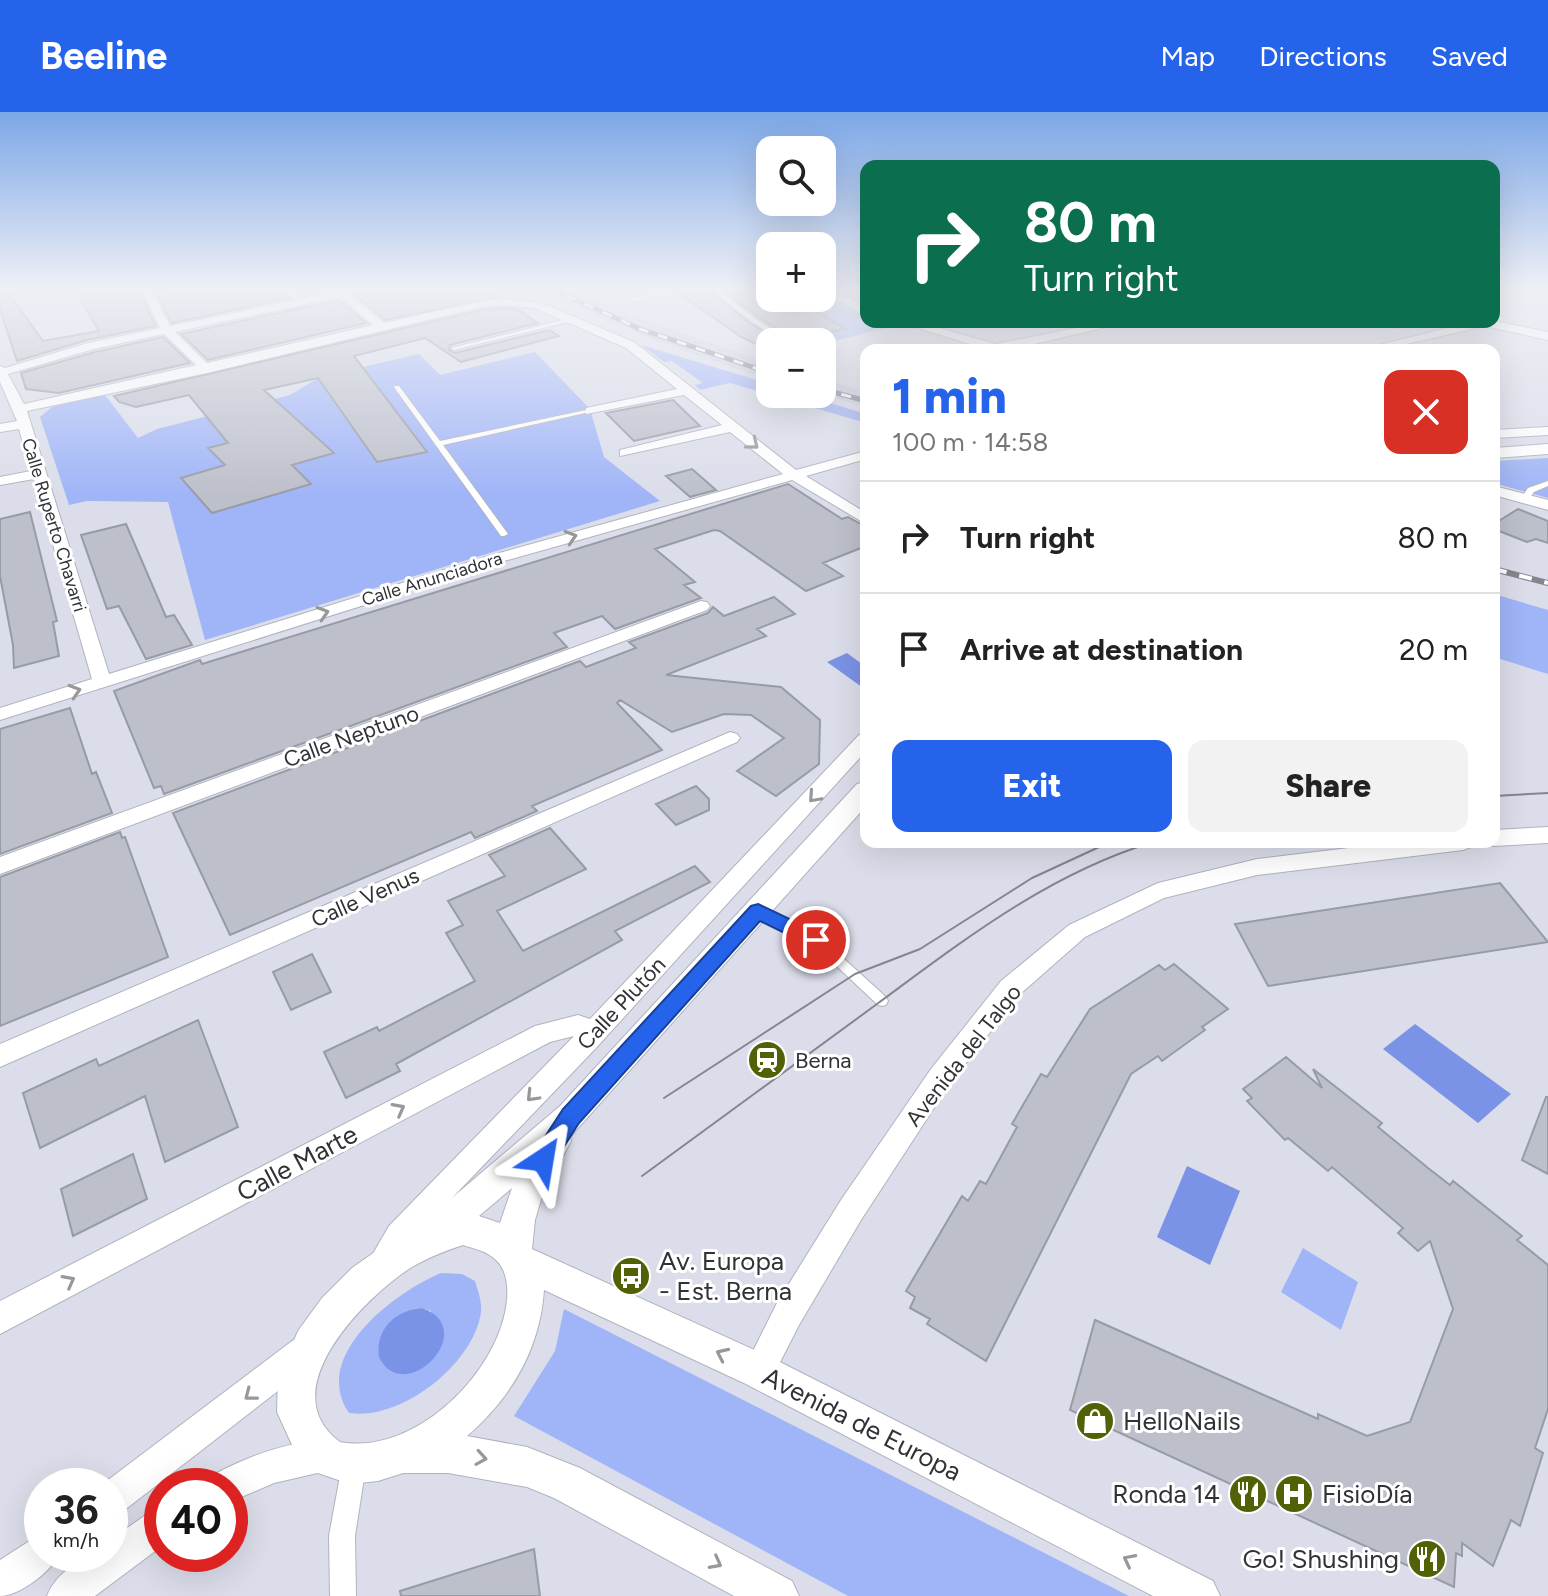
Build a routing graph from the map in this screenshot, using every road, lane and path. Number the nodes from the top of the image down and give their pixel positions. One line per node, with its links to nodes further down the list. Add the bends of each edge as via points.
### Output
1 (57, 356): 5 (street)
2 (194, 356): 7 (street)
3 (262, 356): 7 (street)
4 (645, 356): 10 (street)
5 (38, 362): 6 (lane, via 53,360); 8 (street)
6 (58, 365)
7 (207, 369): 12 (street)
8 (0, 372): 12 (street, Calle Ruperto Chavarri)
9 (397, 387): 19 (lane)
10 (688, 390): 13 (street); 15 (street)
11 (43, 394): 12 (street)
12 (20, 409): 14 (street, Calle Ruperto Chavarri)
13 (591, 411): 19 (lane)
14 (24, 424): 16 (street); 24 (street, Calle Ruperto Chavarri)
15 (732, 427): 21 (street); 25 (street, one-way to 25)
16 (0, 428)
17 (1548, 431): 18 (street); 20 (street, via 1534,440)
18 (1500, 434)
19 (438, 444): 32 (lane)
20 (1547, 450): 22 (street)
21 (625, 453)
22 (1500, 453)
23 (860, 457): 25 (street, Calle Anunciadora)
24 (37, 474): 26 (street); 34 (street, Calle Ruperto Chavarri)
25 (793, 475): 31 (street); 34 (street, Calle Anunciadora, one-way to 25, via 498,558)
26 (0, 481)
27 (1548, 483): 29 (lane)
28 (1500, 492): 29 (street)
29 (1525, 498): 30 (street)
30 (1548, 505)
31 (860, 515)
32 (504, 534)
33 (701, 606): 42 (street, Calle Neptuno)
34 (102, 682): 35 (street, Calle Anunciadora, one-way to 34)
35 (0, 714)
36 (730, 738): 46 (street, Calle Venus)
37 (860, 745): 45 (street, Calle Plutón, one-way to 45)
38 (860, 797): 43 (street)
39 (1548, 835): 40 (street)
40 (1500, 838)
41 (1414, 848): 53 (street, Avenida del Talgo, via 1257,867 1158,891 1077,931 1010,988 940,1077 851,1210)
42 (0, 866)
43 (758, 911): 44 (lane, via 816,940); 47 (street)
44 (882, 1001)
45 (587, 1040): 50 (street, Calle Plutón, one-way to 50, via 419,1212); 51 (street, Calle Marte, one-way to 45, via 544,1033 578,1025 587,1030)
46 (0, 1056)
47 (571, 1116): 48 (street); 49 (street, via 529,1182 514,1229)
48 (427, 1237): 49 (street, via 479,1230 493,1234); 50 (street)
49 (518, 1256): 53 (street, Avenida de Europa, one-way to 49); 54 (street, via 525,1277 524,1312 506,1361 469,1408)
50 (378, 1269): 52 (street, via 358,1285)
51 (0, 1318)
52 (310, 1346): 55 (street, via 299,1375 296,1413 302,1431); 57 (street, one-way to 57)
53 (759, 1371): 64 (street, Avenida de Europa, one-way to 53)
54 (403, 1455): 55 (street); 63 (street, one-way to 63, via 448,1453 527,1467 566,1482)
55 (338, 1461): 56 (street, via 297,1458); 62 (street)
56 (248, 1476)
57 (128, 1486)
58 (144, 1537): 61 (street)
59 (24, 1564): 60 (street)
60 (0, 1582)
61 (65, 1596)
62 (343, 1596)
63 (777, 1596)
64 (1198, 1596)

